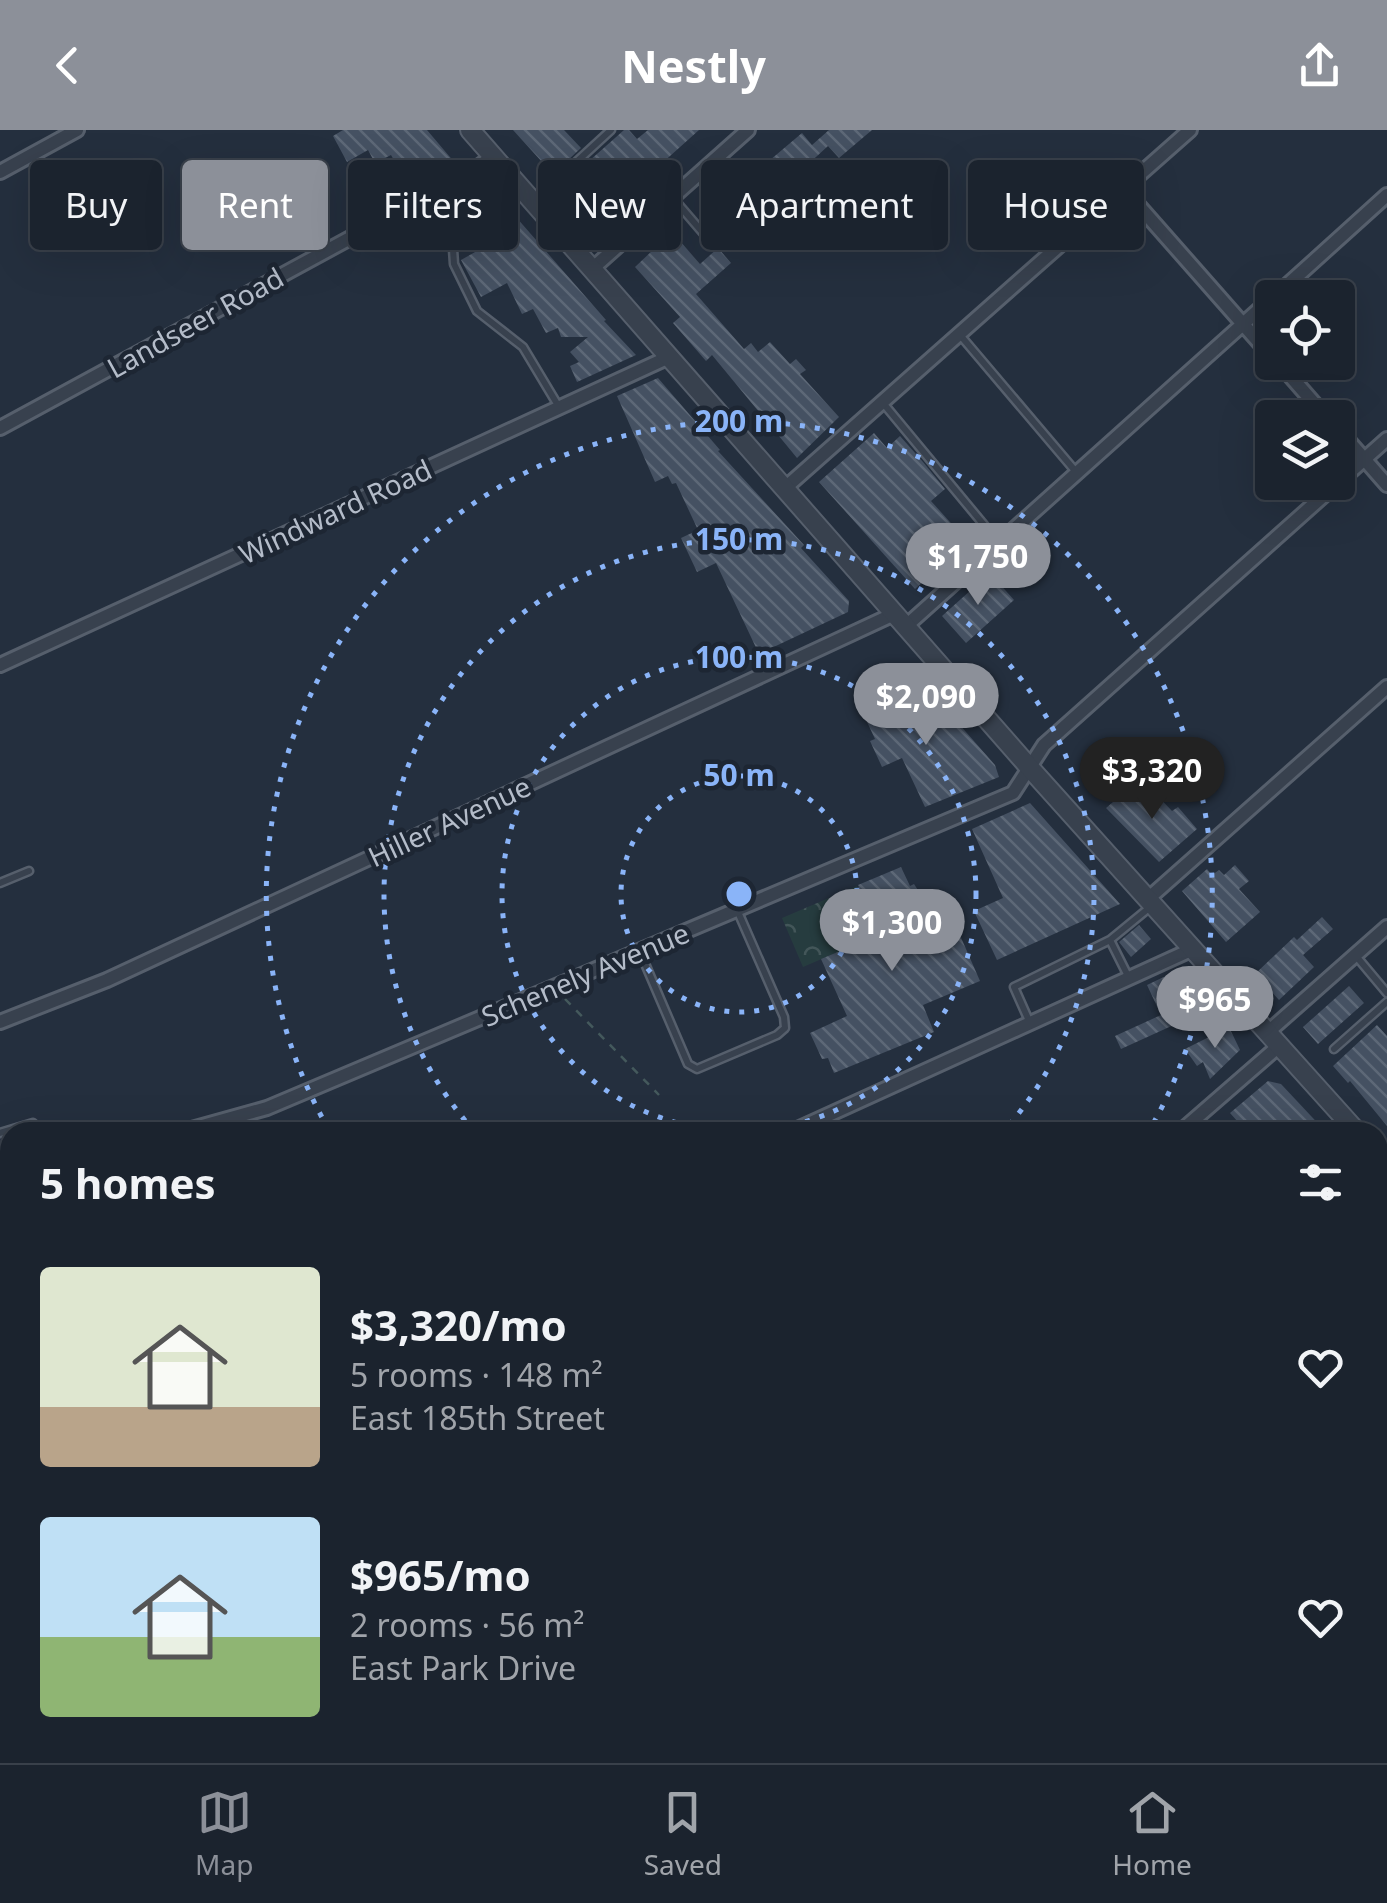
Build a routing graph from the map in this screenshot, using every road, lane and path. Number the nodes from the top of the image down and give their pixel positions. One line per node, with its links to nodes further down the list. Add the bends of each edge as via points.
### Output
1 (77, 130): 10 (street)
2 (611, 130): 14 (lane)
3 (748, 130): 8 (street)
4 (1190, 130): 9 (street)
5 (477, 132): 6 (street)
6 (493, 156): 7 (street, Landseer Road); 14 (street)
7 (486, 160)
8 (714, 160)
9 (1144, 170)
10 (0, 172)
11 (701, 172): 12 (street)
12 (681, 189)
13 (1387, 195): 23 (street, Hiller Avenue)
14 (533, 202): 22 (street)
15 (681, 207): 17 (lane)
16 (1144, 211): 25 (street)
17 (701, 230)
18 (348, 239): 33 (street, Landseer Road)
19 (453, 250): 32 (lane, via 477,311 523,347)
20 (614, 250): 22 (street)
21 (1054, 250): 26 (street)
22 (592, 269): 28 (street)
23 (1293, 280)
24 (1255, 314): 25 (street, Hiller Avenue)
25 (1244, 324): 27 (street); 37 (street, Hiller Avenue)
26 (959, 334): 31 (street); 37 (lane)
27 (1255, 337)
28 (669, 357): 32 (street, Windward Road); 39 (street)
29 (1294, 380): 30 (street)
30 (1312, 400)
31 (882, 402): 39 (street); 40 (lane)
32 (560, 408): 42 (street, Windward Road)
33 (0, 428)
34 (1387, 438): 36 (street, Schenely Avenue)
35 (1355, 449): 36 (street)
36 (1364, 459): 38 (street); 44 (street, Schenely Avenue, via 1102,690)
37 (1077, 473): 40 (street, Hiller Avenue)
38 (1387, 485)
39 (784, 489): 41 (street)
40 (999, 543): 41 (street, Hiller Avenue)
41 (900, 620): 44 (street); 58 (street, Hiller Avenue, via 107,980)
42 (0, 665)
43 (1387, 686): 47 (street)
44 (1029, 767): 47 (street); 48 (street, Schenely Avenue, via 1012,793)
45 (29, 871): 46 (lane)
46 (0, 884)
47 (1152, 901): 50 (lane); 51 (street)
48 (737, 910): 52 (street, Schenely Avenue); 52 (lane, via 785,1028 697,1069 688,1064)
49 (1387, 927): 53 (street)
50 (1110, 940): 54 (lane); 59 (lane, via 1014,987)
51 (1193, 949): 54 (street); 60 (street)
52 (639, 950): 63 (street, Schenely Avenue, via 266,1108)
53 (1355, 956): 55 (lane); 60 (street)
54 (1129, 978): 59 (street)
55 (1387, 994)
56 (564, 998): 62 (path)
57 (1387, 1002): 61 (lane)
58 (0, 1022)
59 (1030, 1023): 64 (street)
60 (1274, 1039): 65 (street); 66 (street)
61 (1334, 1049)
62 (659, 1095)
63 (216, 1122)
64 (812, 1122)
65 (1190, 1122)
66 (1348, 1122)

